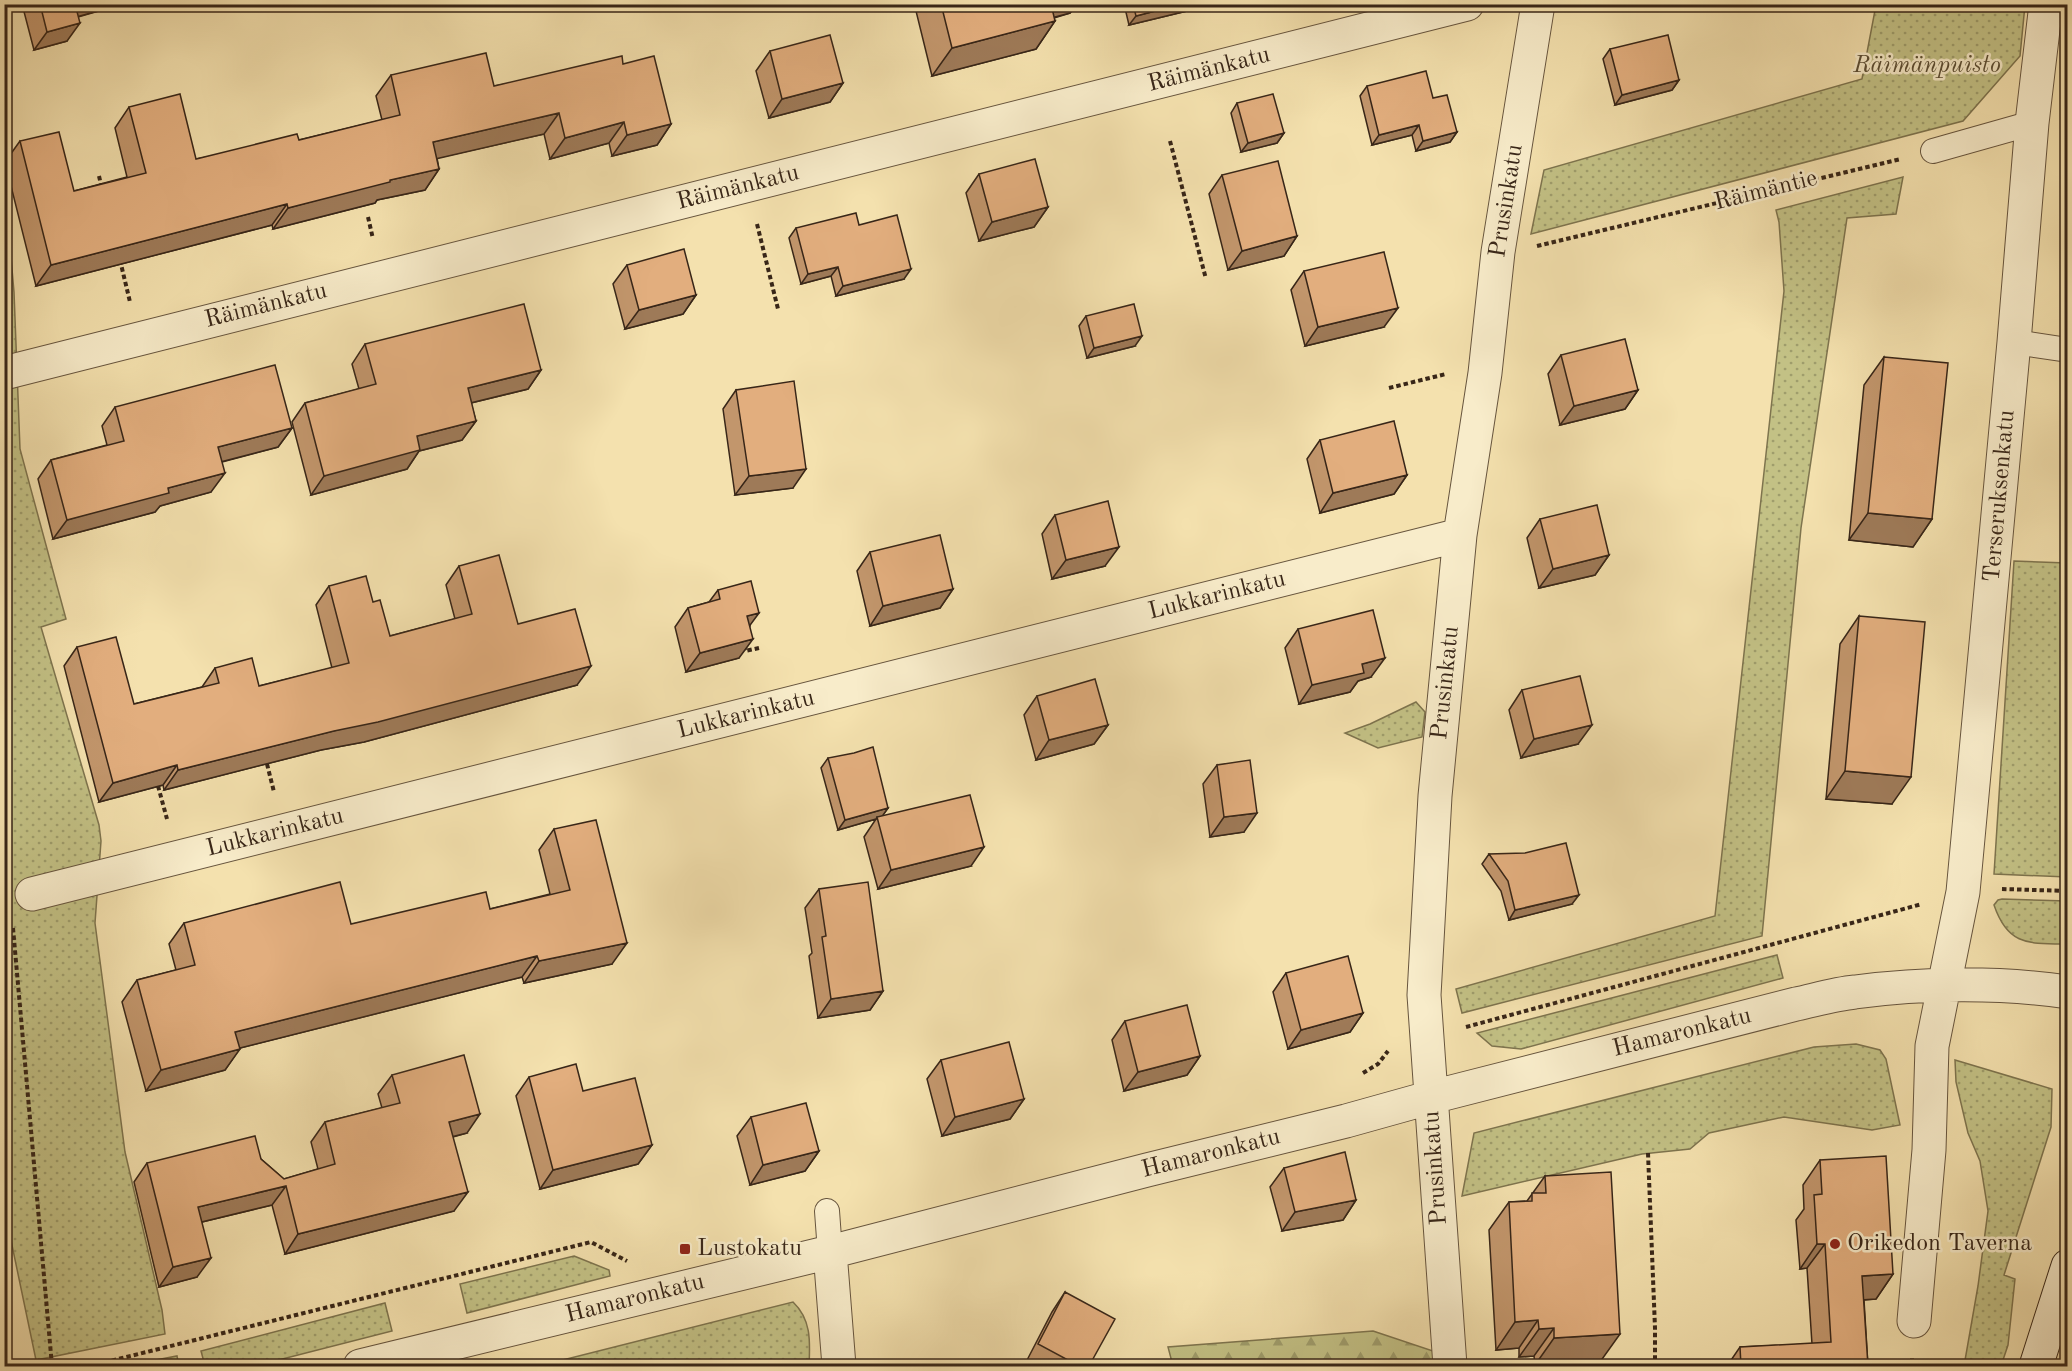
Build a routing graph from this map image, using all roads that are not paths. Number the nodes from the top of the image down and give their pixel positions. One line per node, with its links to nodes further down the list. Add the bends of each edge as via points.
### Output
1 (1467, 4): 8 (street, Räimänkatu)
2 (1538, 4): 9 (street, Prusinkatu, via 1498,252 1485,373)
3 (2046, 4): 4 (street, Terseruksenkatu)
4 (2032, 123): 5 (lane); 6 (street, Terseruksenkatu)
5 (1934, 151)
6 (2014, 342): 7 (lane); 11 (street, Terseruksenkatu, via 1963,892)
7 (2067, 350)
8 (8, 372)
9 (1460, 535): 10 (street, Lukkarinkatu); 13 (street, Prusinkatu, via 1436,786 1424,995)
10 (32, 894)
11 (1944, 986): 12 (street, Hamaronkatu); 13 (street, Hamaronkatu, via 1852,992 1796,1004); 17 (street, Terseruksenkatu, via 1932,1046 1929,1150)
12 (2067, 992)
13 (1432, 1096): 15 (street, Hamaronkatu); 20 (street, Prusinkatu)
14 (827, 1211): 15 (lane)
15 (830, 1252): 18 (street, Hamaronkatu); 19 (street)
16 (2067, 1266): 21 (street)
17 (1914, 1322)
18 (360, 1366)
19 (839, 1366)
20 (1450, 1366)
21 (2036, 1366)

